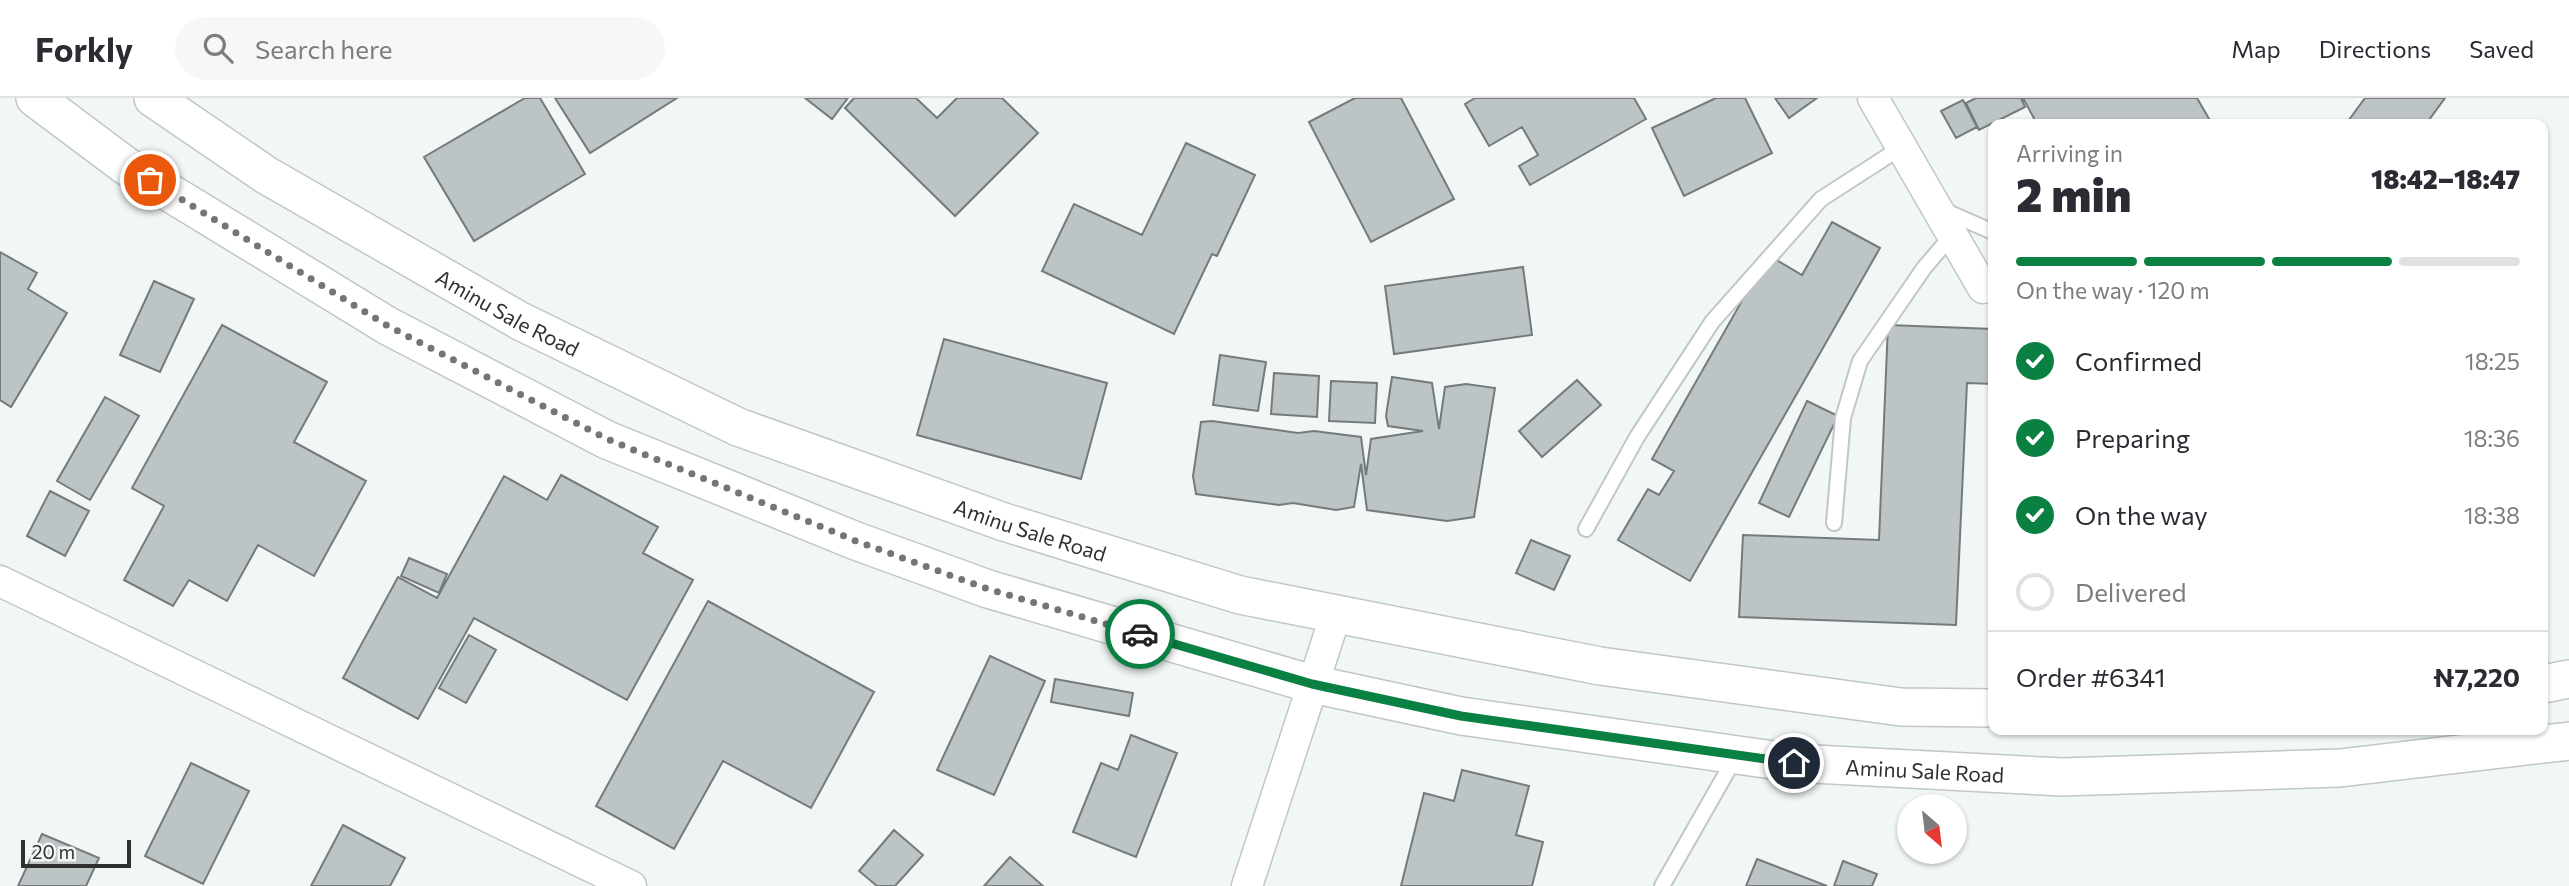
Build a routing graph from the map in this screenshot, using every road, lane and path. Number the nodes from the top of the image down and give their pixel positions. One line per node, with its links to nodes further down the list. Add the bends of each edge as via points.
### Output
1 (35, 98): 15 (street, Aminu Sale Road, via 126,166 388,326 607,439 856,541 988,589)
2 (153, 98): 12 (street, Aminu Sale Road, via 266,175 520,321 738,427 1004,522 1240,595)
3 (1873, 98): 4 (street)
4 (1902, 147): 5 (street); 10 (lane, via 1821,199 1713,322 1637,437)
5 (1938, 208): 6 (lane); 7 (street)
6 (1988, 230)
7 (1953, 233): 8 (street); 9 (lane, via 1860,361 1843,418)
8 (1983, 288)
9 (1834, 523)
10 (1586, 529)
11 (0, 581): 19 (street)
12 (1335, 614): 15 (street); 16 (street, Aminu Sale Road, via 1600,666 1901,707)
13 (2569, 679): 14 (street)
14 (2548, 683)
15 (1312, 684): 18 (street, Aminu Sale Road, via 1461,716); 20 (street)
16 (1988, 708)
17 (2569, 741): 18 (street, Aminu Sale Road, via 2340,768 2062,777 1794,763)
18 (1737, 755): 21 (lane)
19 (631, 886)
20 (1247, 886)
21 (1662, 886)

